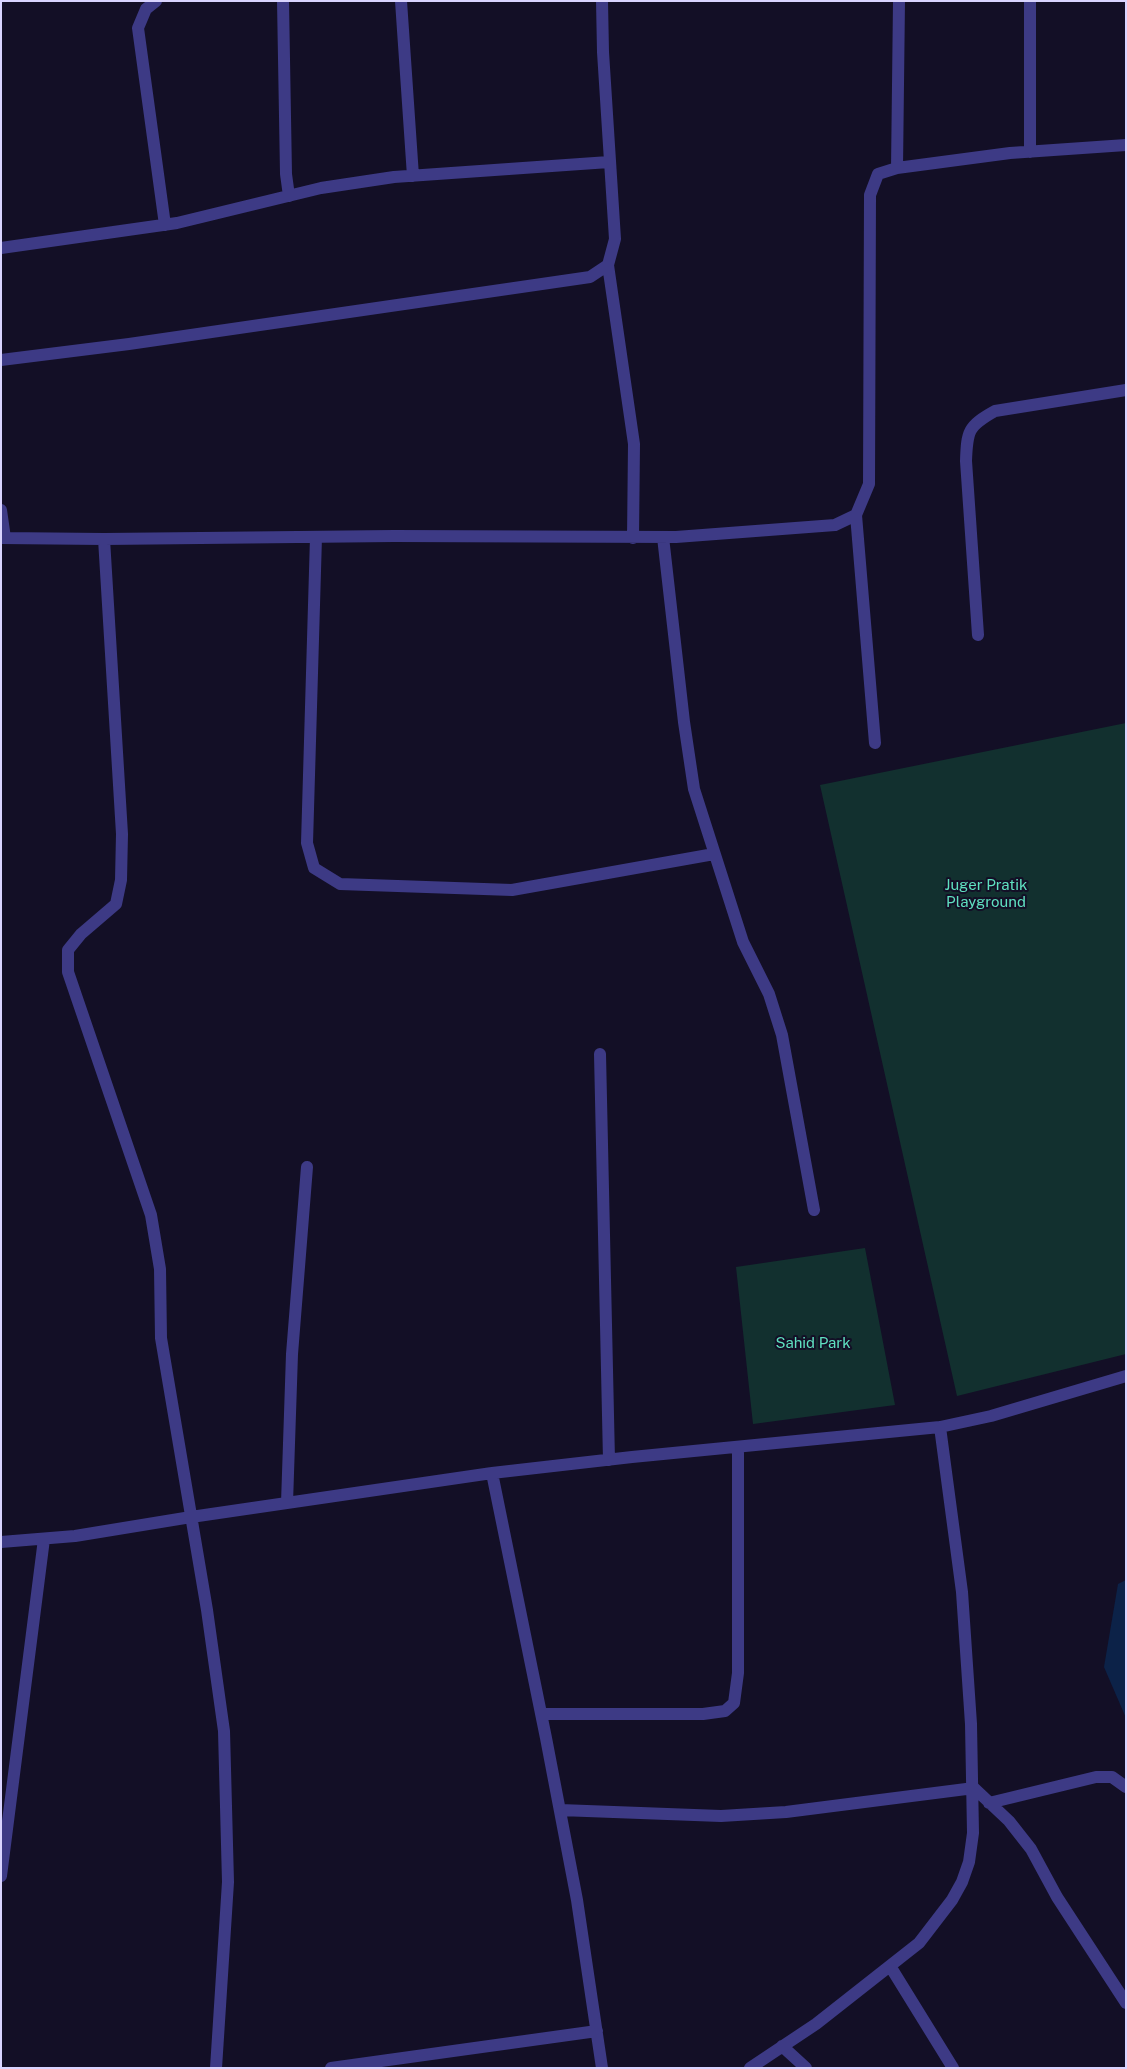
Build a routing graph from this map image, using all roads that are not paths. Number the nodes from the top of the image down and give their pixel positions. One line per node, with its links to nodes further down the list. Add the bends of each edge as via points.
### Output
1 (156, 1): 13 (street, via 146,9 138,28)
2 (283, 1): 12 (street)
3 (401, 1): 11 (street)
4 (602, 1): 9 (street)
5 (898, 1): 10 (street)
6 (1030, 1): 8 (street)
7 (1126, 145): 8 (street)
8 (1030, 152): 10 (street)
9 (609, 162): 11 (street); 15 (street, via 615,240)
10 (896, 168): 19 (street, via 878,174 870,195 870,484)
11 (413, 176): 12 (street, via 320,188)
12 (289, 196): 13 (street)
13 (165, 225): 14 (street)
14 (1, 248)
15 (608, 264): 16 (street, via 590,277); 23 (street, via 634,444)
16 (1, 360)
17 (1126, 390): 25 (street, via 995,411 976,422 967,437 966,461)
18 (1, 510): 22 (street)
19 (856, 514): 21 (street, via 835,524); 26 (street)
20 (316, 537): 23 (street); 24 (street); 27 (street, via 307,843 314,868 340,884 512,890)
21 (663, 537): 23 (street); 27 (street, via 694,789)
22 (3, 538): 24 (street)
23 (633, 538)
24 (104, 539): 37 (street, via 122,834 121,880 116,904 81,934 68,950 68,972 151,1215 160,1269 161,1338)
25 (978, 635)
26 (875, 743)
27 (714, 854): 30 (street, via 743,942 769,994 782,1034)
28 (600, 1054): 34 (street)
29 (307, 1167): 36 (street, via 292,1354)
30 (814, 1210)
31 (1126, 1376): 32 (street, via 991,1416)
32 (940, 1427): 33 (street); 42 (street, via 962,1592)
33 (738, 1447): 34 (street); 40 (street, via 738,1673 734,1704 725,1711 703,1714)
34 (609, 1460): 35 (street)
35 (492, 1473): 36 (street); 40 (street)
36 (287, 1503): 37 (street)
37 (191, 1517): 38 (street); 50 (street, via 224,1731 228,1882)
38 (44, 1538): 39 (street); 45 (street)
39 (1, 1542)
40 (542, 1714): 44 (street)
41 (1126, 1787): 43 (street, via 1112,1777 1096,1777)
42 (974, 1788): 43 (street); 44 (street, via 786,1812 721,1816); 46 (street, via 973,1833 962,1882 919,1943)
43 (990, 1803): 47 (street, via 1031,1849 1057,1896)
44 (560, 1810): 48 (street, via 578,1900)
45 (1, 1876)
46 (890, 1966): 49 (street, via 816,2024); 55 (street)
47 (1126, 2003)
48 (597, 2031): 51 (street); 52 (street)
49 (782, 2046): 53 (street); 54 (street)
50 (216, 2068)
51 (331, 2068)
52 (602, 2068)
53 (750, 2068)
54 (806, 2068)
55 (954, 2068)

